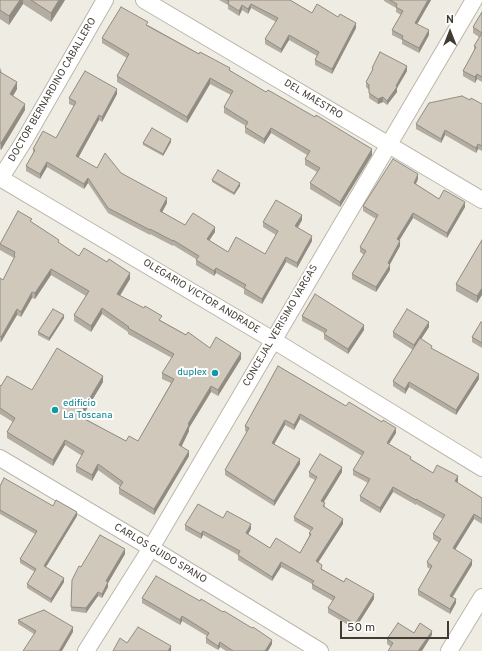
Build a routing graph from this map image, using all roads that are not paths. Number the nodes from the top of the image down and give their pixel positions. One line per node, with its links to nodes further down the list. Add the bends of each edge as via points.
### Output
1 (105, 0): 5 (street, DOCTOR BERNARDINO CABALLERO)
2 (144, 0): 4 (street, DEL MAESTRO)
3 (474, 0): 4 (street, CONCEJAL VERISIMO VARGAS)
4 (388, 144): 6 (street, DEL MAESTRO); 7 (street, CONCEJAL VERISIMO VARGAS)
5 (0, 179): 7 (street, OLEGARIO VICTOR ANDRADE)
6 (482, 200)
7 (273, 340): 9 (street, OLEGARIO VICTOR ANDRADE); 10 (street, CONCEJAL VERISIMO VARGAS)
8 (0, 458): 10 (street, CARLOS GUIDO SPANO)
9 (482, 468)
10 (151, 548): 12 (street, CONCEJAL VERISIMO VARGAS); 13 (street, CARLOS GUIDO SPANO)
11 (482, 597): 14 (street)
12 (86, 651)
13 (320, 651)
14 (449, 651)

